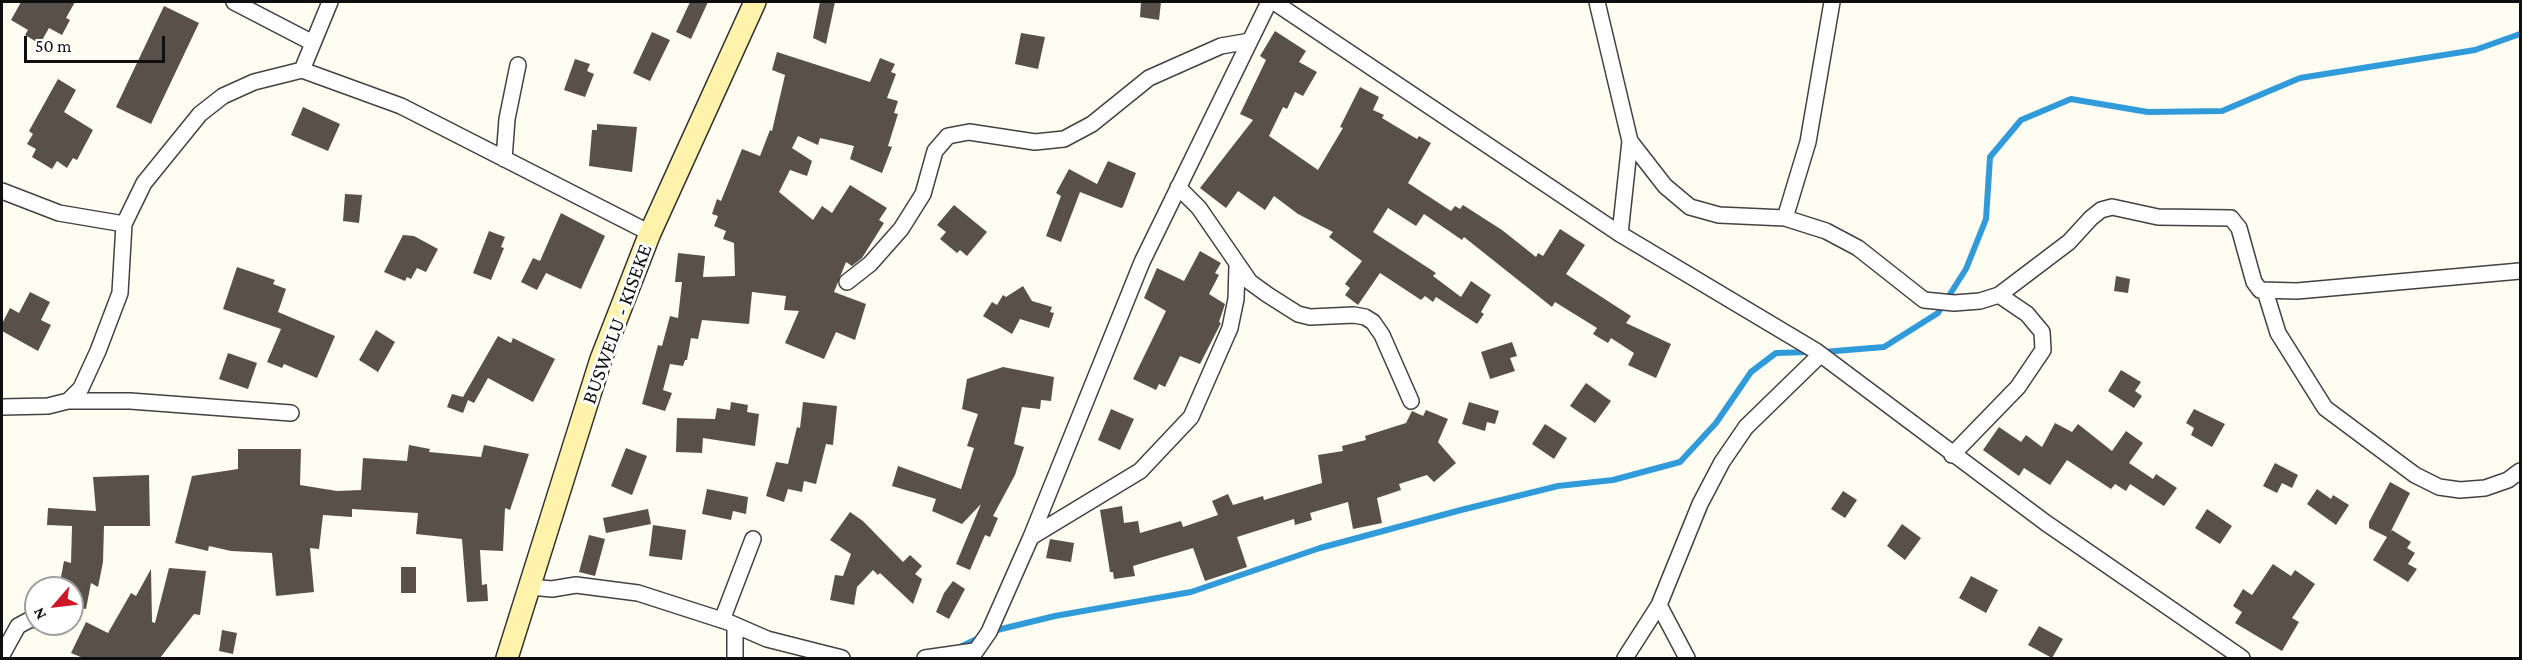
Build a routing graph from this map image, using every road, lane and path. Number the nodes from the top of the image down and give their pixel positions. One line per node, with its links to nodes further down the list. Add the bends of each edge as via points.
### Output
1 (234, 2): 8 (street)
2 (330, 2): 8 (street)
3 (755, 2): 17 (main road, BUSWELU - KISEKE)
4 (1271, 2): 7 (street); 18 (street)
5 (1597, 2): 11 (street)
6 (1832, 2): 15 (street, via 1808,142)
7 (1250, 41): 13 (street); 21 (street, via 1221,46 1149,78 1087,128 1064,139 1035,142 969,132 948,136 935,151 923,194 901,229 877,257)
8 (313, 44): 10 (street)
9 (518, 65): 12 (street)
10 (302, 70): 12 (street, via 401,106); 16 (street, via 254,82 223,96 200,114 144,183)
11 (1630, 141): 15 (street, via 1665,186 1690,207 1719,214); 18 (street)
12 (504, 159): 17 (street)
13 (1178, 187): 19 (street, via 1205,216); 31 (street, via 1142,262)
14 (2, 191): 16 (street, via 58,213)
15 (1785, 218): 23 (street, via 1844,239 1924,300 1954,303)
16 (124, 224): 25 (street, via 120,293 99,351 81,388)
17 (650, 233): 33 (main road, BUSWELU - KISEKE, via 602,358)
18 (1620, 234): 24 (street)
19 (1237, 266): 26 (street, via 1250,282 1298,314 1325,318 1354,315 1373,322); 31 (street, via 1230,328 1191,417 1140,471)
20 (2520, 271): 22 (street)
21 (847, 282)
22 (2265, 291): 23 (street, via 2254,282 2245,243 2231,218 2158,217 2112,207 2101,210 2069,242); 30 (street, via 2278,333 2325,408 2415,475 2439,487 2460,490 2485,488)
23 (1999, 295): 29 (street, via 2027,314 2042,332 2043,350 2018,387)
24 (1823, 358): 29 (street); 34 (street, via 1746,427 1722,462 1700,504)
25 (68, 401): 27 (street, via 48,406); 28 (street, via 130,401)
26 (1411, 401)
27 (2, 407)
28 (291, 413)
29 (1952, 455): 45 (street)
30 (2520, 471)
31 (1031, 537): 38 (street, via 989,632)
32 (753, 539): 35 (street)
33 (530, 587): 35 (street, via 576,585 638,593); 39 (main road, BUSWELU - KISEKE)
34 (1659, 605): 43 (street); 44 (street)
35 (728, 623): 40 (street); 41 (street, via 767,639)
36 (24, 624): 37 (street, via 18,626)
37 (2, 655)
38 (973, 655): 42 (street)
39 (507, 658)
40 (735, 658)
41 (842, 658)
42 (925, 658)
43 (1625, 658)
44 (1687, 658)
45 (2242, 658)

